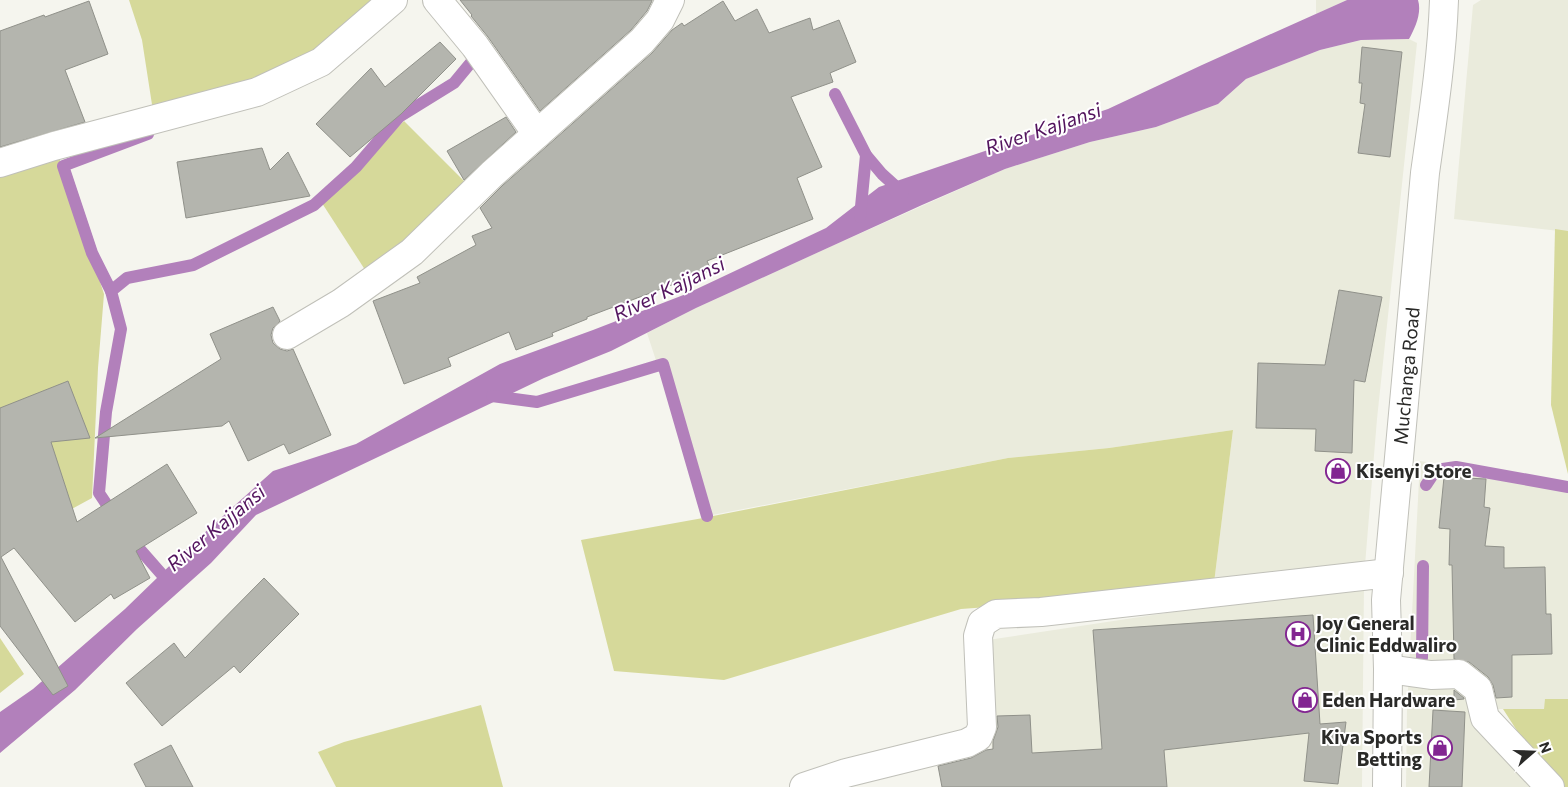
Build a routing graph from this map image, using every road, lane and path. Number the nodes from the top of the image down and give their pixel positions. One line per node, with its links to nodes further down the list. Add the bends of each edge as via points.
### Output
1 (393, 0): 6 (street, via 320,62 257,92)
2 (437, 0): 5 (street, via 475,46)
3 (670, 0): 5 (street, via 660,20 642,41)
4 (1443, 13): 8 (street, Muchanga Road, via 1425,173)
5 (537, 134): 7 (street, via 412,252 341,304)
6 (0, 163)
7 (287, 336)
8 (1389, 573): 9 (street, Muchanga Road, via 1386,600); 10 (street, via 1041,612 996,614 982,623 978,636 982,727 978,736 967,743 846,773)
9 (1388, 668): 11 (street, Muchanga Road); 12 (street, via 1430,675 1459,674 1478,689 1484,718)
10 (804, 787)
11 (1388, 787)
12 (1550, 787)

